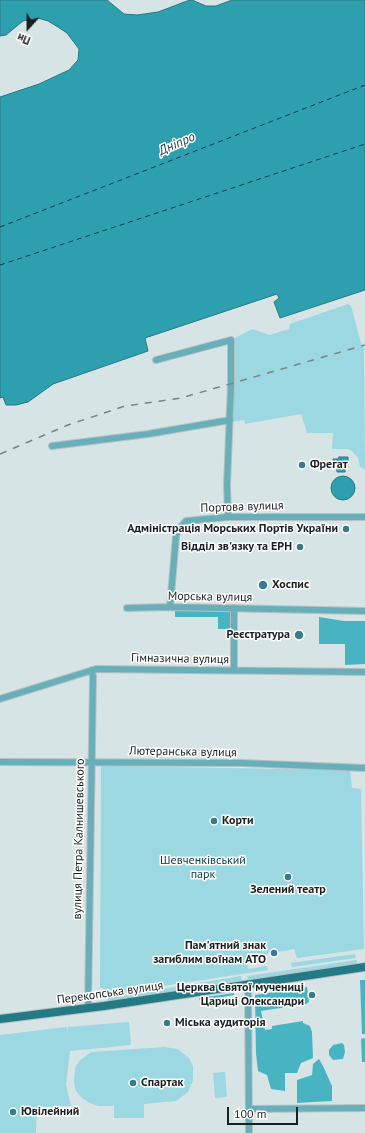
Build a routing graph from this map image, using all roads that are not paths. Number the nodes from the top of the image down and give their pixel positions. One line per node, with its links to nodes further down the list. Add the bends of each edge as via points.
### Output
1 (156, 360): 2 (street, via 231,340)
2 (230, 420): 3 (street, via 148,434); 4 (street)
3 (52, 446)
4 (228, 517): 5 (street, Портова вулиця); 6 (street, Портова вулиця, via 186,521 178,530)
5 (365, 517)
6 (170, 607): 7 (street, Морська вулиця); 8 (street, Морська вулиця)
7 (127, 608)
8 (234, 608): 9 (street, Морська вулиця); 11 (street)
9 (365, 611)
10 (92, 670): 11 (street, Гімназична вулиця); 13 (street, Гімназична вулиця); 15 (street, вулиця Петра Калнишевського)
11 (234, 670): 12 (street, Гімназична вулиця)
12 (365, 672)
13 (0, 699)
14 (0, 762): 15 (street, Лютеранська вулиця)
15 (91, 762): 16 (street, Лютеранська вулиця, via 242,763); 19 (street, вулиця Петра Калнишевського)
16 (365, 768)
17 (365, 967): 18 (main road, Перекопська вулиця)
18 (248, 985): 19 (main road, Перекопська вулиця); 22 (street)
19 (88, 1008): 20 (main road, Перекопська вулиця)
20 (0, 1019)
21 (365, 1108): 22 (street)
22 (249, 1109): 23 (street)
23 (249, 1133)

